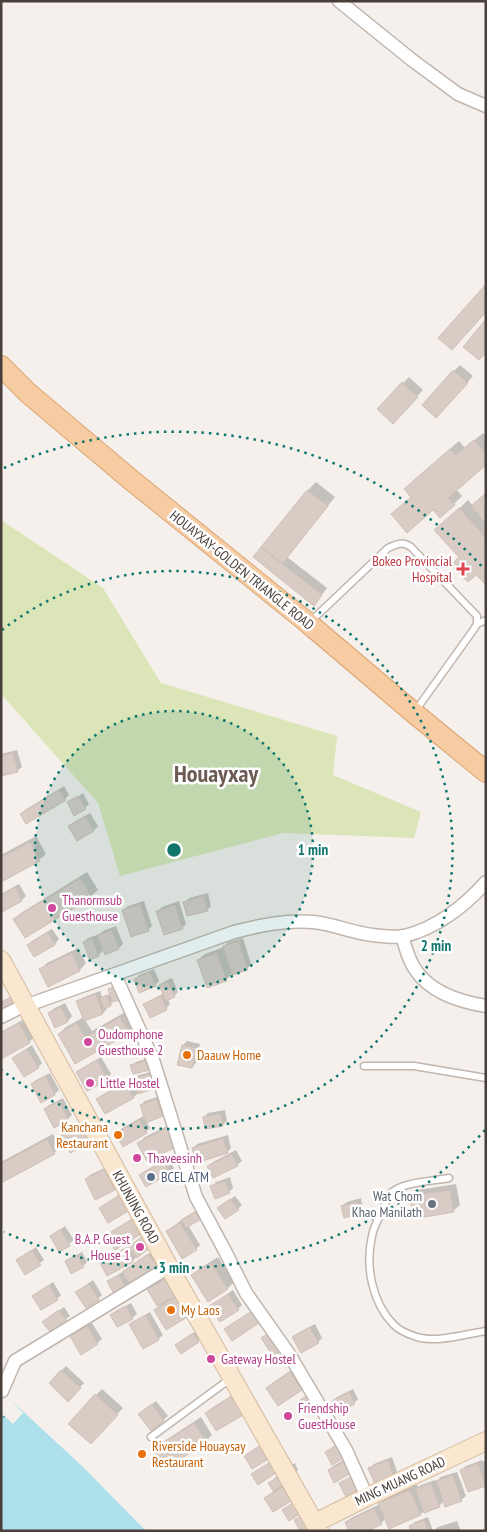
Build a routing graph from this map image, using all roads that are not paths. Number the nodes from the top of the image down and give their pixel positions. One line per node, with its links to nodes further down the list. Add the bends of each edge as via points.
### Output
1 (339, 1): 2 (street, via 458,94)
2 (486, 106)
3 (1, 366): 5 (main road, HOUAYXAY-GOLDEN TRIANGLE ROAD, via 28,393 130,479)
4 (486, 620): 6 (lane)
5 (308, 623): 6 (lane, via 388,548 405,543 474,611); 7 (main road, HOUAYXAY-GOLDEN TRIANGLE ROAD)
6 (477, 624): 7 (lane)
7 (414, 713): 8 (main road, HOUAYXAY-GOLDEN TRIANGLE ROAD)
8 (486, 772)
9 (486, 882): 10 (street, via 445,918)
10 (402, 936): 12 (street, via 372,935 315,922 287,921 234,932); 14 (street, via 410,961 426,982 442,993)
11 (1, 960): 13 (main road, KHUNJING ROAD)
12 (115, 975): 13 (street); 25 (street, via 153,1060 196,1197 246,1293 289,1354 346,1450)
13 (25, 1006): 15 (street); 19 (main road, KHUNJING ROAD)
14 (486, 1006)
15 (1, 1017)
16 (364, 1066): 17 (lane, via 414,1066)
17 (486, 1078)
18 (449, 1178): 20 (lane, via 408,1185 390,1194 372,1235 370,1276 384,1314 395,1327 416,1337 439,1339)
19 (169, 1267): 21 (main road, KHUNJING ROAD); 22 (street, via 15,1361)
20 (486, 1330)
21 (231, 1378): 23 (lane); 26 (main road, KHUNJING ROAD)
22 (2, 1391)
23 (151, 1437)
24 (486, 1441): 25 (main road, MING MUANG ROAD)
25 (367, 1497): 26 (main road, MING MUANG ROAD)
26 (317, 1527)

